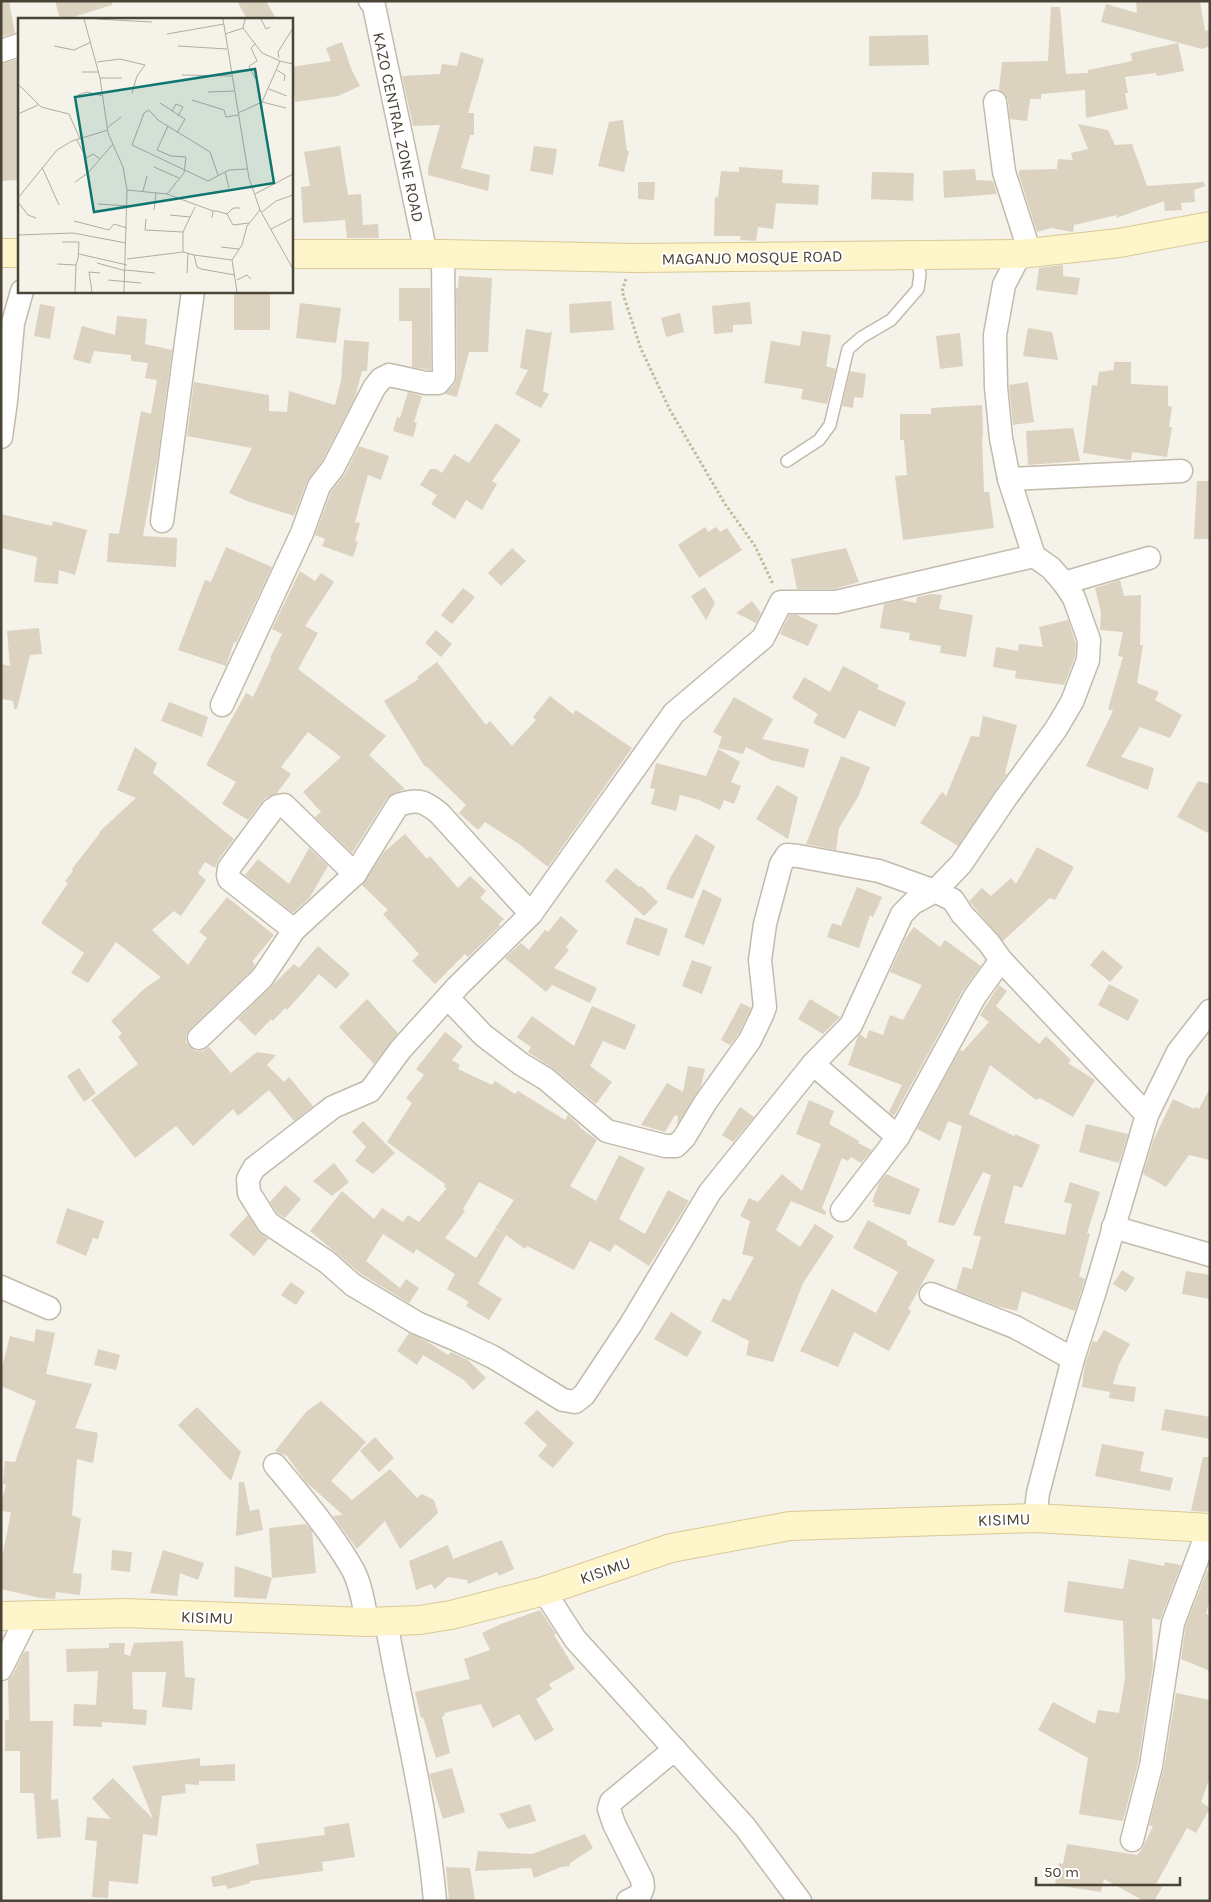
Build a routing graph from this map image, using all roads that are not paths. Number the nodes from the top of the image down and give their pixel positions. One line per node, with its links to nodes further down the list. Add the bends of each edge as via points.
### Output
1 (370, 1): 9 (street, KAZO CENTRAL ZONE ROAD, via 374,6)
2 (18, 45): 3 (street)
3 (1, 51)
4 (995, 102): 10 (street, via 1004,172)
5 (1210, 226): 10 (street, MAGANJO MOSQUE ROAD, via 1120,243)
6 (1, 253): 7 (street)
7 (18, 253)
8 (292, 254): 9 (street, MAGANJO MOSQUE ROAD)
9 (434, 254): 11 (street, MAGANJO MOSQUE ROAD, via 634,258); 22 (street, KAZO CENTRAL ZONE ROAD, via 444,376 438,383 426,383 389,375 374,388 332,468 319,486 302,533)
10 (1025, 254): 11 (street, MAGANJO MOSQUE ROAD); 17 (street, via 1004,285 995,335 996,387)
11 (916, 255): 15 (lane, via 920,274 918,289 892,320 848,349 830,425 819,440)
12 (22, 292): 14 (street, via 13,323)
13 (193, 292): 18 (street)
14 (1, 437)
15 (788, 461)
16 (1181, 471): 17 (street)
17 (1009, 479): 19 (street)
18 (162, 521)
19 (1034, 556): 21 (street); 25 (street, via 836,602 781,602 763,638 674,713)
20 (1149, 558): 21 (street)
21 (1064, 582): 24 (street, via 1080,612 1089,640 1088,660 1072,702 961,864)
22 (222, 704)
23 (355, 874): 25 (street, via 398,806 412,801 425,802 439,813); 26 (street); 26 (street, via 284,805 272,810 229,868 228,875)
24 (935, 891): 27 (street, via 953,900); 28 (street, via 879,871 787,856 781,864 765,924 760,960 765,1007 762,1015 750,1040 676,1146 607,1131 546,1079 483,1035); 31 (street, via 902,914 851,1025)
25 (531, 914): 28 (street)
26 (294, 930): 30 (street, via 262,978)
27 (1001, 960): 32 (street); 33 (street, via 976,996)
28 (448, 998): 31 (street, via 370,1090 333,1107 254,1168 248,1179 249,1192 268,1223 327,1262 353,1285 417,1323 493,1357 563,1400 575,1402 584,1395 632,1324 710,1192)
29 (1210, 1011): 32 (street, via 1178,1052)
30 (199, 1038)
31 (813, 1064): 33 (street)
32 (1147, 1115): 35 (street)
33 (898, 1137): 34 (street)
34 (842, 1210)
35 (1113, 1227): 36 (street); 40 (street)
36 (1210, 1255)
37 (1, 1287): 39 (street)
38 (931, 1294): 40 (street, via 1014,1327)
39 (49, 1308)
40 (1073, 1359): 42 (street, via 1038,1492)
41 (275, 1465): 46 (street, via 302,1497 353,1571 362,1597)
42 (1035, 1518): 43 (street, KISIMU); 44 (street, KISIMU, via 790,1526 671,1548)
43 (1210, 1528): 49 (street, via 1173,1623 1151,1766)
44 (544, 1590): 46 (street, KISIMU, via 452,1615); 48 (street, via 575,1639)
45 (14, 1615): 46 (street, KISIMU, via 125,1613); 47 (street)
46 (377, 1621): 50 (street, via 395,1673 419,1790)
47 (1, 1669)
48 (675, 1749): 51 (street, via 611,1802 609,1809 614,1824 642,1880 640,1895); 52 (street, via 745,1827)
49 (1132, 1840)
50 (435, 1901)
51 (628, 1901)
52 (800, 1901)

